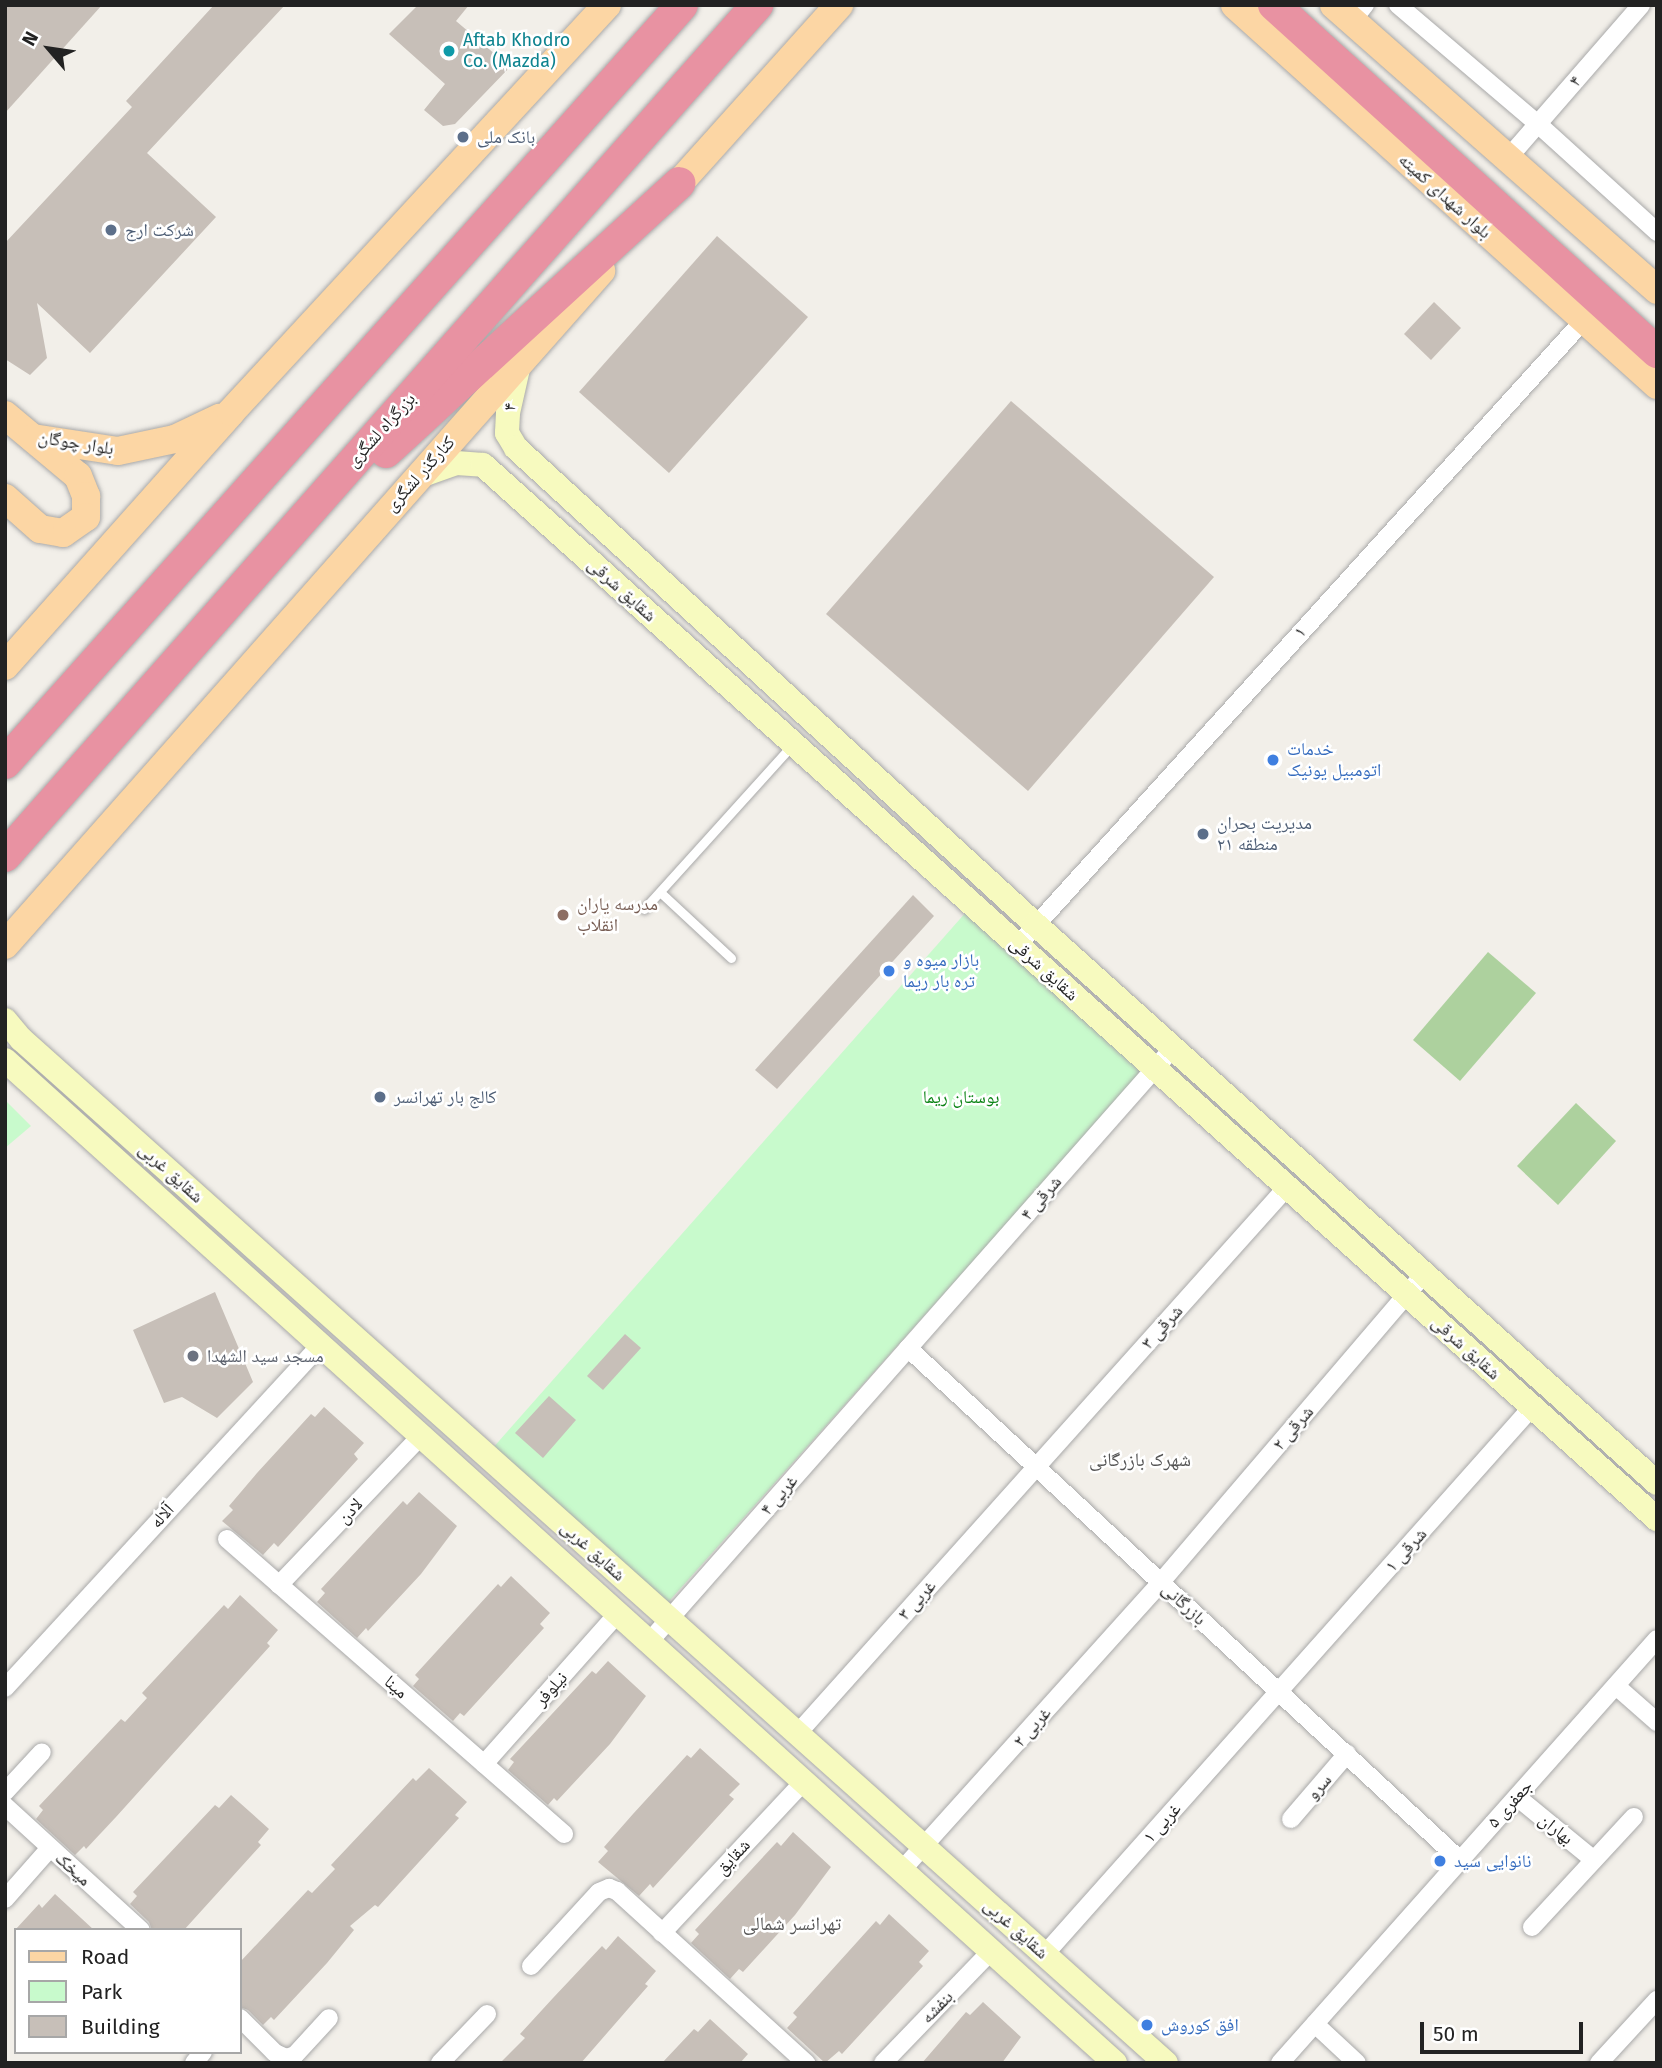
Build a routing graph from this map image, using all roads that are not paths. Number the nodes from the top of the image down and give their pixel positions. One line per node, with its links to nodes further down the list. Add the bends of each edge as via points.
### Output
1 (607, 5): 19 (main road)
2 (682, 5): 28 (highway)
3 (757, 5): 25 (highway, بزرگراه لشگری)
4 (1235, 5): 15 (main road, بلوار شهدای کمیته)
5 (1274, 5): 16 (highway)
6 (1398, 5): 10 (street)
7 (1641, 5): 10 (street, ۴)
8 (837, 8): 12 (main road, کنارگذر لشگری)
9 (1350, 11): 11 (main road)
10 (1538, 124): 11 (street, ۴); 13 (street)
11 (1509, 157): 14 (main road)
12 (680, 183): 17 (main road, کنارگذر لشگری); 25 (highway)
13 (1657, 232)
14 (1657, 290)
15 (1583, 320): 18 (main road, بلوار شهدای کمیته); 32 (street, ۱)
16 (1657, 352)
17 (519, 364): 22 (street, ۴, via 507,433); 23 (main road, کنارگذر لشگری)
18 (1657, 385)
19 (231, 412): 21 (main road, بلوار چوگان, via 175,439 118,451); 26 (main road)
20 (5, 415): 21 (main road, بلوار چوگان)
21 (33, 438): 24 (main road, via 78,476 86,496 86,517 63,533 40,529)
22 (516, 449): 32 (street, شقایق شرقی)
23 (417, 477): 27 (street, شقایق شرقی, via 456,463 483,466); 34 (main road, کنارگذر لشگری)
24 (5, 498)
25 (254, 574): 29 (highway, بزرگراه لشگری)
26 (5, 666)
27 (793, 743): 30 (lane); 33 (street, شقایق شرقی)
28 (5, 763)
29 (5, 856)
30 (660, 892): 31 (lane); 35 (lane)
31 (644, 909)
32 (1035, 924): 33 (street, ۱); 38 (street, شقایق شرقی)
33 (1018, 945): 40 (street, شقایق شرقی)
34 (5, 946)
35 (731, 958)
36 (5, 1020): 37 (street, شقایق غربی)
37 (13, 1047): 42 (street, شقایق غربی)
38 (1173, 1048): 40 (street, ۴ شرقی); 43 (street, شقایق شرقی)
39 (5, 1060): 44 (street, شقایق غربی)
40 (1155, 1068): 41 (street, شقایق شرقی); 47 (street, ۴ شرقی)
41 (1287, 1187): 45 (street, شقایق شرقی); 50 (street, ۳ شرقی)
42 (261, 1254): 44 (street); 57 (street, شقایق غربی)
43 (1424, 1274): 45 (street, ۲ شرقی); 51 (street, شقایق شرقی)
44 (243, 1275): 46 (street, شقایق غربی)
45 (1408, 1295): 48 (street, شقایق شرقی); 54 (street, ۲ شرقی)
46 (320, 1345): 49 (street, شقایق غربی); 61 (street, آلاله)
47 (908, 1348): 50 (street, بازرگانی); 57 (street, ۴ غربی)
48 (1532, 1407): 52 (street, شقایق شرقی); 62 (street, ۱ شرقی)
49 (421, 1436): 55 (street, لادن); 56 (street, شقایق غربی)
50 (1037, 1467): 54 (street, بازرگانی); 64 (street, ۳ غربی)
51 (1657, 1483)
52 (1657, 1519)
53 (227, 1539): 55 (street, مینا)
54 (1161, 1582): 62 (street, بازرگانی); 75 (street, ۲ غربی)
55 (279, 1585): 67 (street, مینا)
56 (618, 1614): 59 (street, شقایق غربی); 67 (street, نیلوفر)
57 (670, 1619): 59 (street, ۴ غربی); 64 (street, شقایق غربی)
58 (1657, 1639): 60 (street, جعفری ۵)
59 (649, 1642): 68 (street, شقایق غربی)
60 (1616, 1686): 63 (street); 70 (street, جعفری ۵)
61 (5, 1688)
62 (1279, 1692): 66 (street, بازرگانی); 85 (street, ۱ غربی)
63 (1657, 1722)
64 (798, 1733): 75 (street, شقایق غربی)
65 (42, 1752): 69 (street)
66 (1347, 1754): 73 (street, سرو); 77 (street, بازرگانی)
67 (484, 1764): 74 (street, مینا)
68 (804, 1782): 79 (street, شقایق غربی); 83 (street, شقایق)
69 (5, 1792)
70 (1517, 1797): 77 (street, جعفری ۵); 78 (street, بهاران)
71 (5, 1806): 76 (street, میخک)
72 (1634, 1818): 78 (street)
73 (1290, 1819)
74 (564, 1834)
75 (925, 1847): 79 (street, ۲ غربی); 85 (street, شقایق غربی)
76 (50, 1848): 80 (street); 82 (street, میخک)
77 (1461, 1860): 91 (street, جعفری ۵)
78 (1594, 1860): 81 (street)
79 (902, 1870): 84 (street, شقایق غربی)
80 (5, 1899)
81 (1532, 1927)
82 (139, 1928)
83 (662, 1933): 86 (street, via 608,1888 599,1892); 93 (street)
84 (991, 1951): 94 (street, بنفشه); 95 (street, شقایق غربی)
85 (1045, 1954): 96 (street, شقایق غربی)
86 (531, 1966)
87 (1657, 2000): 99 (street)
88 (487, 2014): 92 (street)
89 (328, 2018): 90 (street, via 286,2059)
90 (242, 2020)
91 (1315, 2024): 97 (street, جعفری ۵); 98 (street)
92 (440, 2063)
93 (806, 2063)
94 (883, 2063)
95 (1115, 2063)
96 (1166, 2063)
97 (1280, 2063)
98 (1357, 2063)
99 (1599, 2063)

